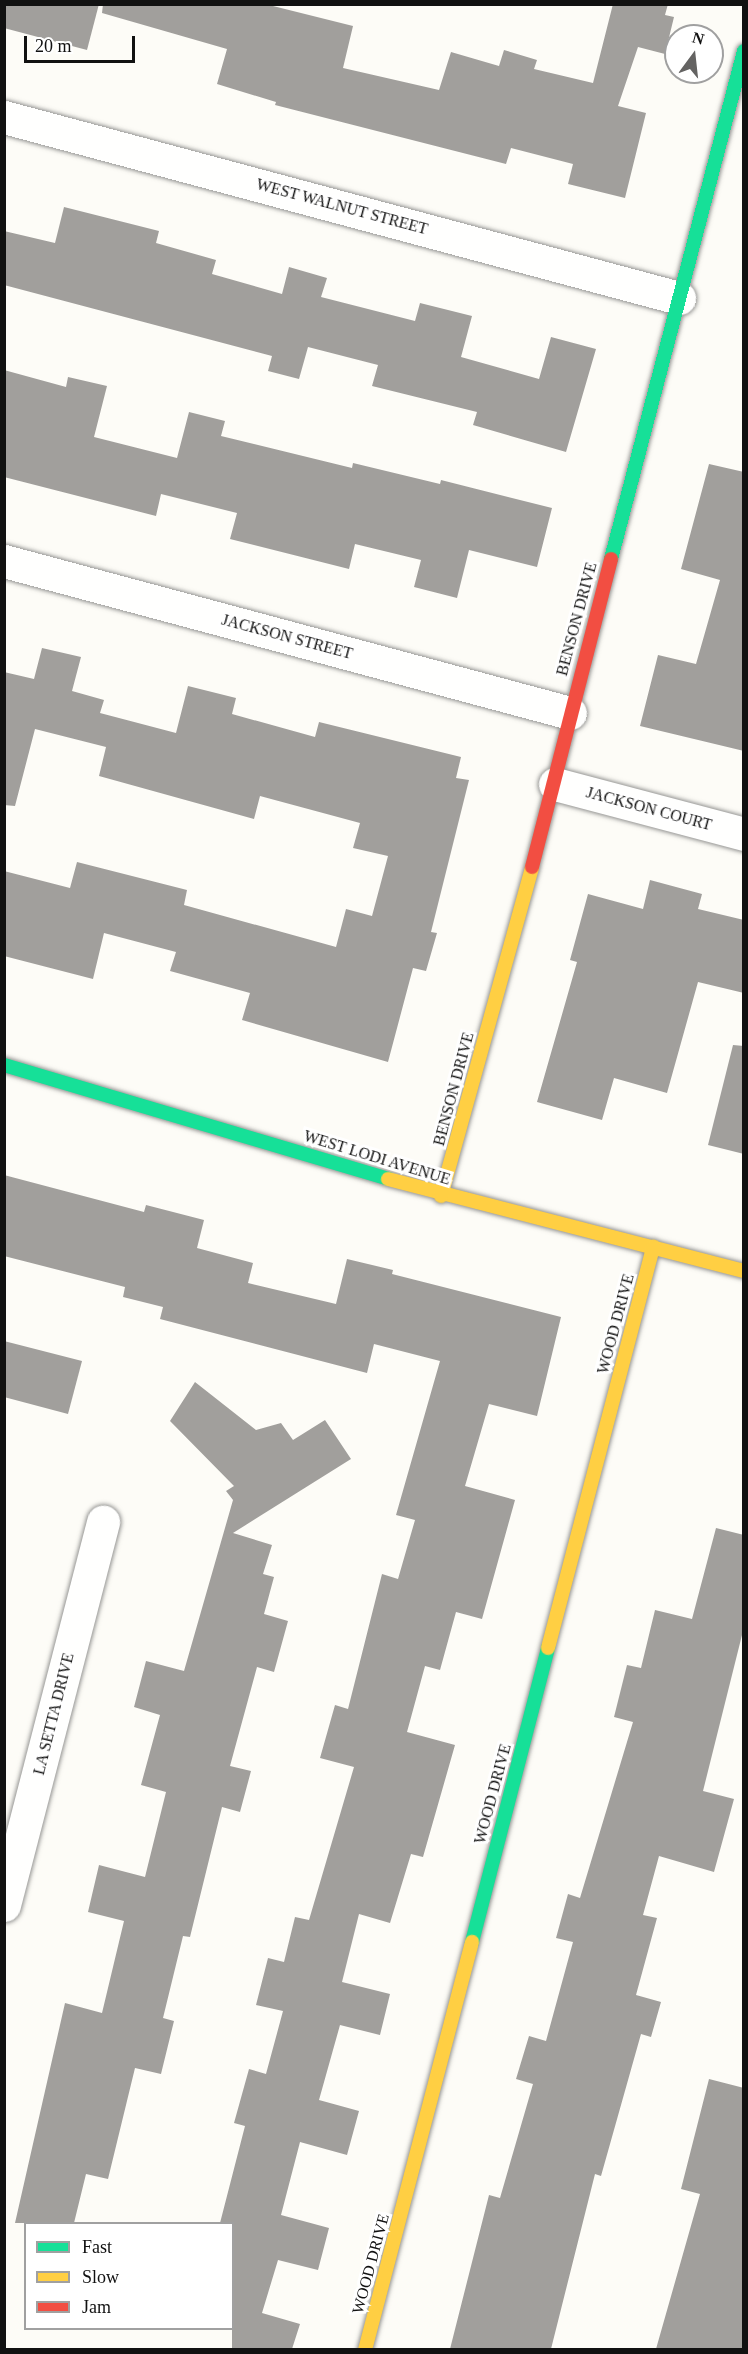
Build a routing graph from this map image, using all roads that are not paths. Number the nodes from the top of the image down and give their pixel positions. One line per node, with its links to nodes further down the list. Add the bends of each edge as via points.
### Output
1 (744, 51): 3 (street, BENSON DRIVE)
2 (4, 117): 3 (street, WEST WALNUT STREET)
3 (679, 298): 5 (street, BENSON DRIVE)
4 (4, 561): 5 (street, JACKSON STREET)
5 (570, 713): 6 (street, BENSON DRIVE)
6 (555, 784): 7 (street, JACKSON COURT); 9 (street, BENSON DRIVE)
7 (744, 834)
8 (4, 1065): 9 (street, WEST LODI AVENUE, via 182,1115)
9 (441, 1196): 10 (street, WEST LODI AVENUE)
10 (653, 1247): 11 (street, WEST LODI AVENUE); 14 (street, WOOD DRIVE)
11 (744, 1271)
12 (102, 1522): 13 (street, LA SETTA DRIVE)
13 (4, 1905)
14 (365, 2349)

